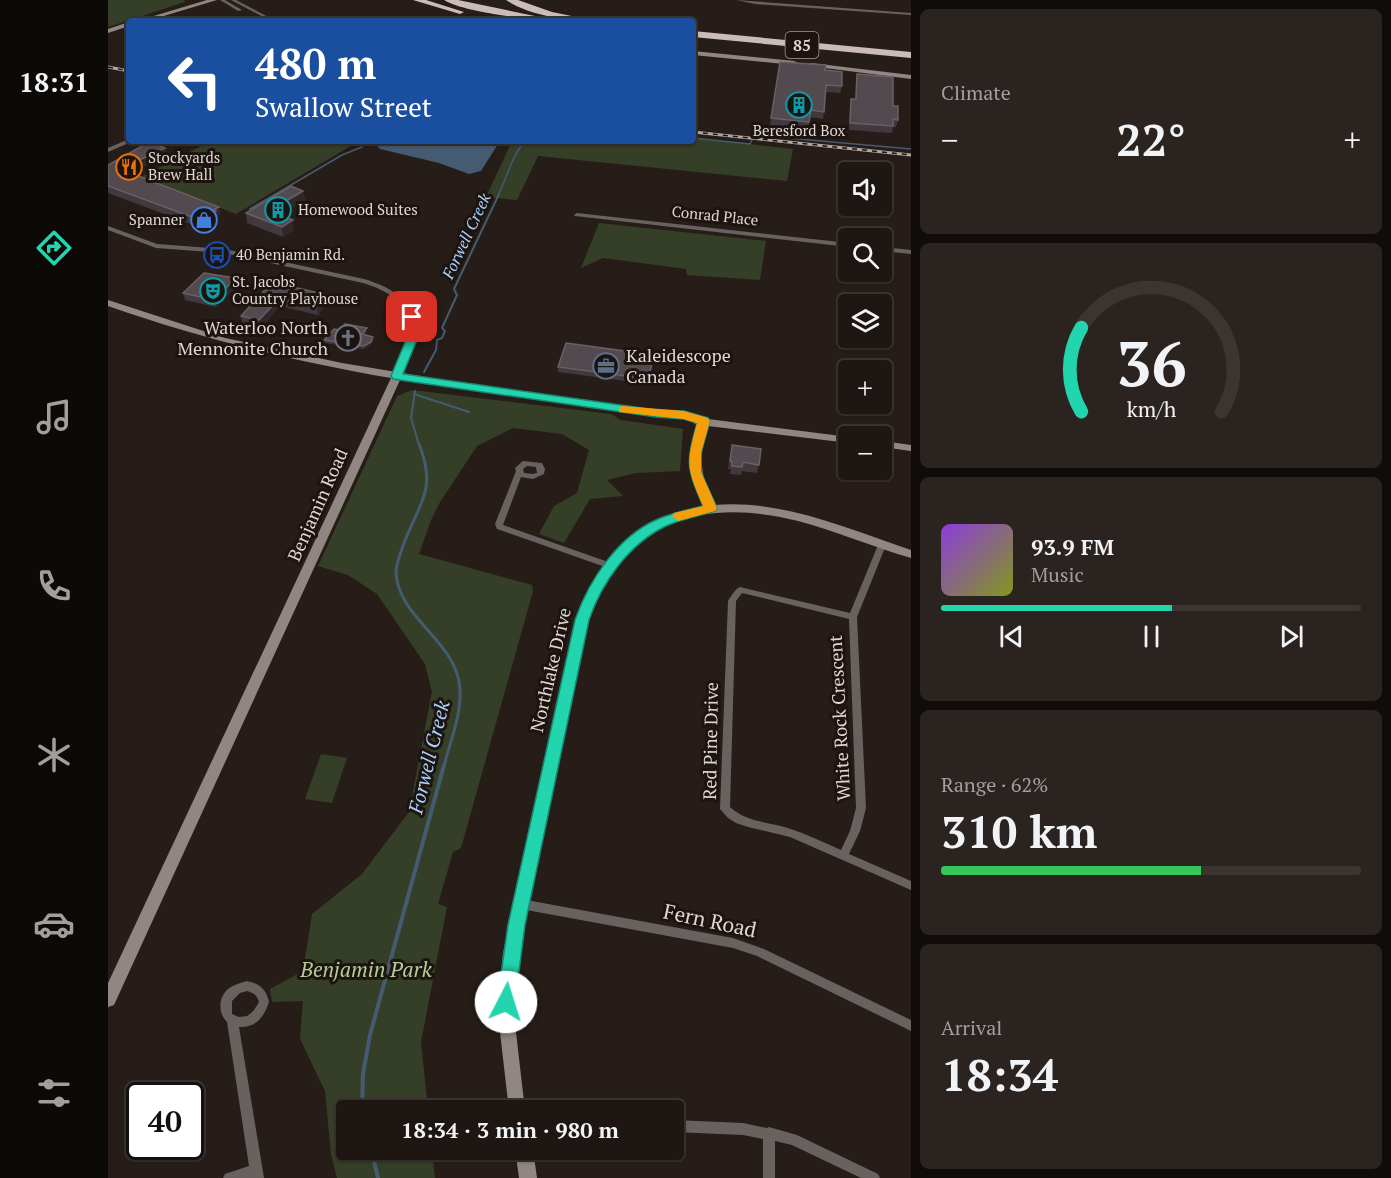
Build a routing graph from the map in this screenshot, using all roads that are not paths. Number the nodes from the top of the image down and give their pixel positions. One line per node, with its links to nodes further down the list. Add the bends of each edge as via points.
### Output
1 (214, 0): 8 (street)
2 (222, 0): 11 (street)
3 (233, 0): 12 (street)
4 (417, 0): 13 (highway)
5 (448, 0): 14 (highway)
6 (510, 0): 15 (highway)
7 (738, 0): 9 (street)
8 (195, 1): 10 (street)
9 (911, 14)
10 (148, 18)
11 (256, 18)
12 (268, 18)
13 (491, 18)
14 (536, 18)
15 (574, 18)
16 (126, 25): 17 (street)
17 (108, 31)
18 (696, 34): 21 (highway, 85)
19 (696, 42): 22 (highway, 85)
20 (696, 53): 23 (street)
21 (911, 55)
22 (911, 63)
23 (911, 77)
24 (126, 142): 25 (street)
25 (108, 150)
26 (577, 214): 28 (street, Conrad Place)
27 (108, 228): 32 (street, Benjamin Road, via 156,246 224,251 379,286 399,299 413,323)
28 (838, 244)
29 (892, 250): 30 (street)
30 (911, 252)
31 (108, 303): 32 (street, via 237,344)
32 (397, 376): 33 (street); 46 (street, Benjamin Road)
33 (704, 421): 34 (street); 38 (street, via 694,472)
34 (838, 439)
35 (892, 445): 36 (street)
36 (911, 448)
37 (519, 472): 41 (street, via 500,527)
38 (710, 508): 39 (street, Northlake Drive, via 762,510 792,516); 41 (street, Northlake Drive, via 652,527 629,544)
39 (882, 545): 40 (street, Northlake Drive); 42 (street, White Rock Crescent)
40 (911, 554)
41 (610, 566): 45 (street, Northlake Drive, via 582,620)
42 (852, 617): 43 (street, White Rock Crescent, via 861,808); 43 (street, Red Pine Drive, via 740,590 732,601 725,809 741,821 792,834)
43 (843, 856): 44 (street, Red Pine Drive)
44 (911, 886)
45 (521, 904): 48 (street, Fern Road, via 733,943); 49 (street, Northlake Drive, via 506,1002)
46 (108, 1000)
47 (232, 1021): 53 (street)
48 (911, 1026)
49 (516, 1100)
50 (684, 1126): 51 (street)
51 (769, 1133): 56 (street); 57 (street, via 799,1141)
52 (526, 1160): 55 (street)
53 (257, 1174): 54 (street)
54 (229, 1178)
55 (528, 1178)
56 (770, 1178)
57 (874, 1178)

